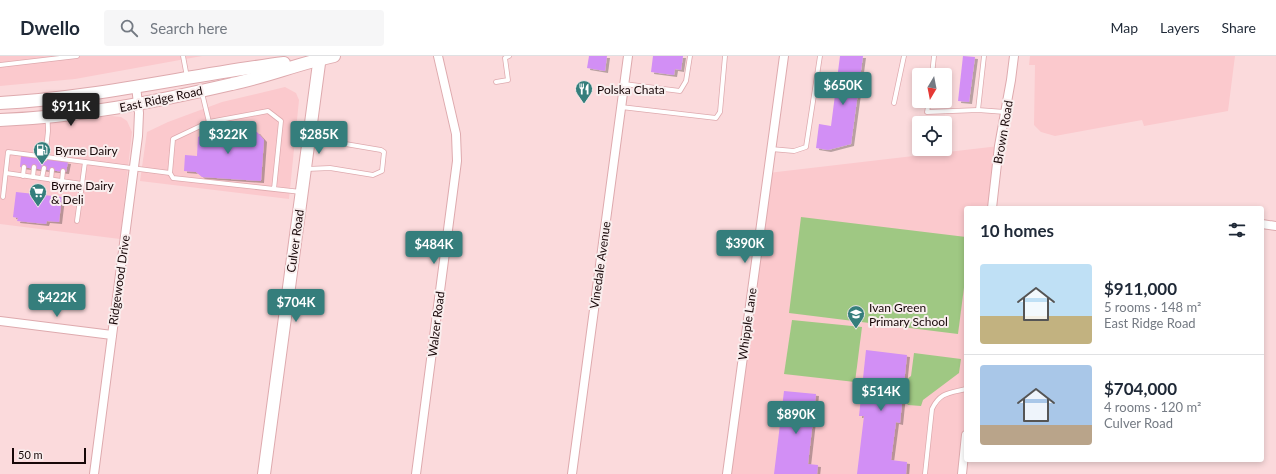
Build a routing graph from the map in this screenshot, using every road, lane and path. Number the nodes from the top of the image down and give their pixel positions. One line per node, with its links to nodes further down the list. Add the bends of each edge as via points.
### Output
1 (76, 56): 16 (lane)
2 (183, 56): 18 (lane)
3 (334, 56): 15 (main road, East Ridge Road)
4 (438, 56): 66 (street, Walzer Road, via 456,134 457,161)
5 (509, 56): 19 (lane, via 504,58 508,80)
6 (628, 56): 20 (street, Vinedale Avenue)
7 (690, 56): 20 (lane, via 686,81 680,91)
8 (726, 56): 27 (lane, via 720,112 716,118)
9 (784, 56): 35 (street, Whipple Lane)
10 (820, 56): 35 (lane, via 806,146 794,151)
11 (904, 56): 25 (lane)
12 (934, 56): 17 (lane)
13 (984, 56): 29 (lane)
14 (1014, 56): 30 (street, Brown Road)
15 (320, 58): 18 (main road, East Ridge Road); 22 (main road, East Ridge Road); 34 (main road, Culver Road)
16 (0, 65)
17 (933, 68)
18 (187, 78): 21 (main road, East Ridge Road)
19 (496, 82)
20 (624, 84): 27 (street, Vinedale Avenue)
21 (136, 86): 23 (main road, East Ridge Road); 26 (street, Ridgewood Drive)
22 (202, 91): 26 (main road, East Ridge Road); 33 (lane)
23 (47, 99): 24 (main road, East Ridge Road); 31 (lane)
24 (0, 103)
25 (894, 103)
26 (138, 105): 31 (main road, East Ridge Road); 41 (street, Ridgewood Drive, via 139,128)
27 (621, 107): 67 (street, Vinedale Avenue)
28 (928, 108): 29 (lane, via 927,112)
29 (978, 110): 30 (lane)
30 (1006, 112): 56 (street, Brown Road)
31 (47, 117): 32 (main road, East Ridge Road); 36 (lane)
32 (0, 120)
33 (209, 122): 46 (lane, via 173,139); 53 (lane, via 268,111 282,121)
34 (309, 138): 42 (main road, Culver Road); 42 (lane, via 381,150 384,152 382,171 373,175 330,168)
35 (771, 149): 68 (street, Whipple Lane)
36 (45, 157): 37 (lane); 45 (lane, via 8,152)
37 (85, 162): 41 (lane); 52 (lane)
38 (24, 167): 47 (lane)
39 (34, 167): 48 (lane)
40 (44, 168): 49 (lane)
41 (134, 169): 46 (lane); 61 (street, Ridgewood Drive)
42 (305, 169): 54 (main road, Culver Road)
43 (52, 170): 50 (lane)
44 (63, 171): 51 (lane)
45 (6, 173): 47 (lane); 55 (lane)
46 (170, 173): 53 (lane, via 173,178)
47 (23, 176): 48 (lane)
48 (33, 177): 49 (lane)
49 (42, 178): 50 (lane)
50 (51, 180): 51 (lane)
51 (62, 181): 52 (lane)
52 (82, 184): 57 (lane)
53 (274, 189): 54 (lane)
54 (302, 192): 65 (main road, Culver Road)
55 (3, 197)
56 (992, 206)
57 (77, 221)
58 (1264, 224): 59 (street)
59 (1276, 226)
60 (0, 321): 61 (street)
61 (112, 335): 64 (street, Ridgewood Drive)
62 (964, 389): 69 (lane, via 944,394 936,400 932,409)
63 (964, 454): 70 (street)
64 (94, 474)
65 (264, 474)
66 (416, 474)
67 (572, 474)
68 (727, 474)
69 (925, 474)
70 (962, 474)

